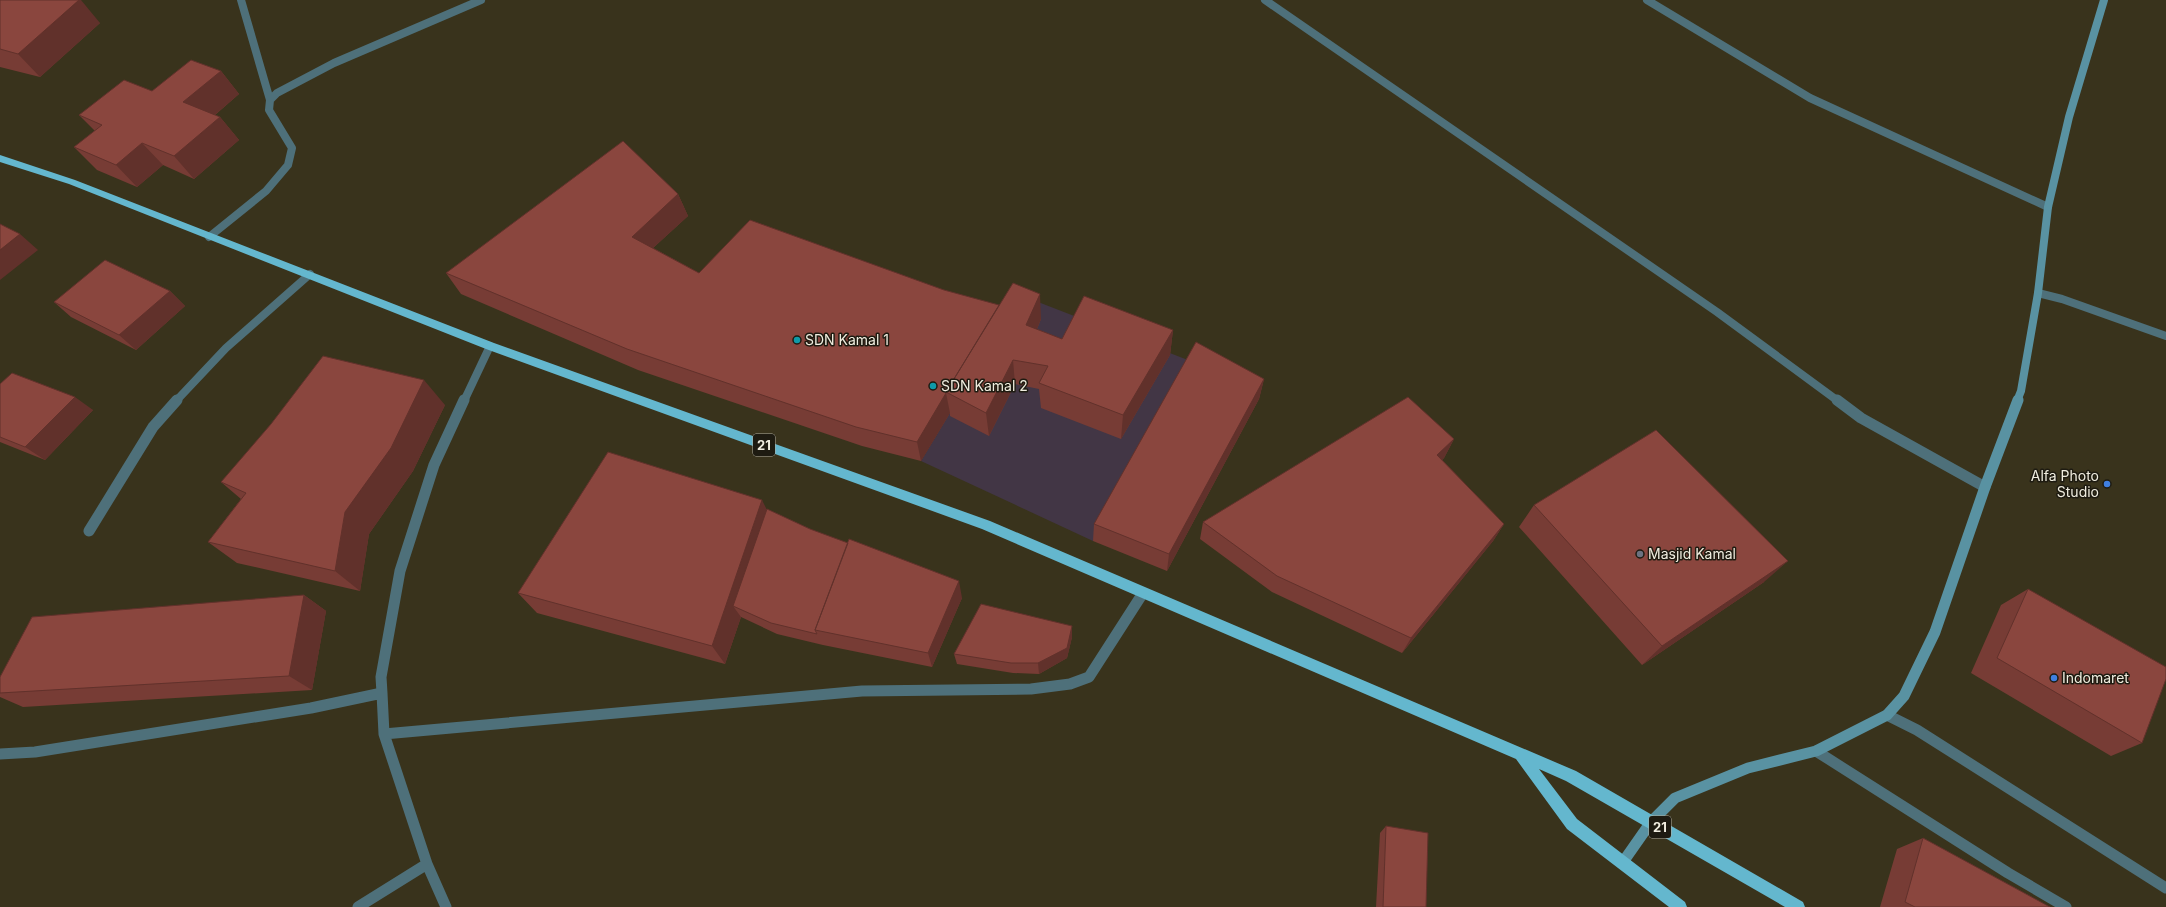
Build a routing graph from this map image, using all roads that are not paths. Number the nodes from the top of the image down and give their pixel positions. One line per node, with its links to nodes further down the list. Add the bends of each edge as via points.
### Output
1 (241, 0): 6 (street)
2 (481, 0): 6 (street, via 334,63 291,85)
3 (1265, 0): 14 (street, via 1717,312 1861,418)
4 (1647, 0): 8 (street, via 1810,98)
5 (2104, 0): 8 (main road, via 2069,117)
6 (270, 100): 9 (street, via 270,110 292,148 288,165 266,191)
7 (0, 158): 9 (highway, 21, via 72,182)
8 (2048, 208): 11 (main road)
9 (209, 237): 10 (highway, 21)
10 (310, 274): 13 (highway, 21); 15 (street, via 226,348 172,405 153,428)
11 (2038, 293): 12 (street, via 2062,298); 14 (main road, via 2021,391)
12 (2166, 336)
13 (490, 346): 16 (highway, 21, via 986,525); 17 (street, via 434,465 400,571 381,677)
14 (1985, 487): 18 (main road, via 1935,632 1904,696)
15 (89, 531)
16 (1143, 593): 19 (street, via 1089,677 1070,684 1031,689 862,691); 22 (highway, 21)
17 (382, 693): 19 (street); 21 (street, via 303,710 34,752)
18 (1887, 715): 20 (main road); 26 (street, via 1917,730)
19 (384, 734): 25 (street)
20 (1816, 751): 23 (main road, via 1748,768 1701,786 1675,798); 31 (street)
21 (0, 754)
22 (1520, 754): 23 (highway, 21, via 1571,776); 24 (highway, via 1572,824)
23 (1651, 822): 24 (main road); 30 (highway, 21)
24 (1622, 862): 29 (highway)
25 (427, 864): 27 (street); 28 (street)
26 (2166, 888)
27 (358, 907)
28 (446, 907)
29 (1680, 907)
30 (1798, 907)
31 (2066, 907)

